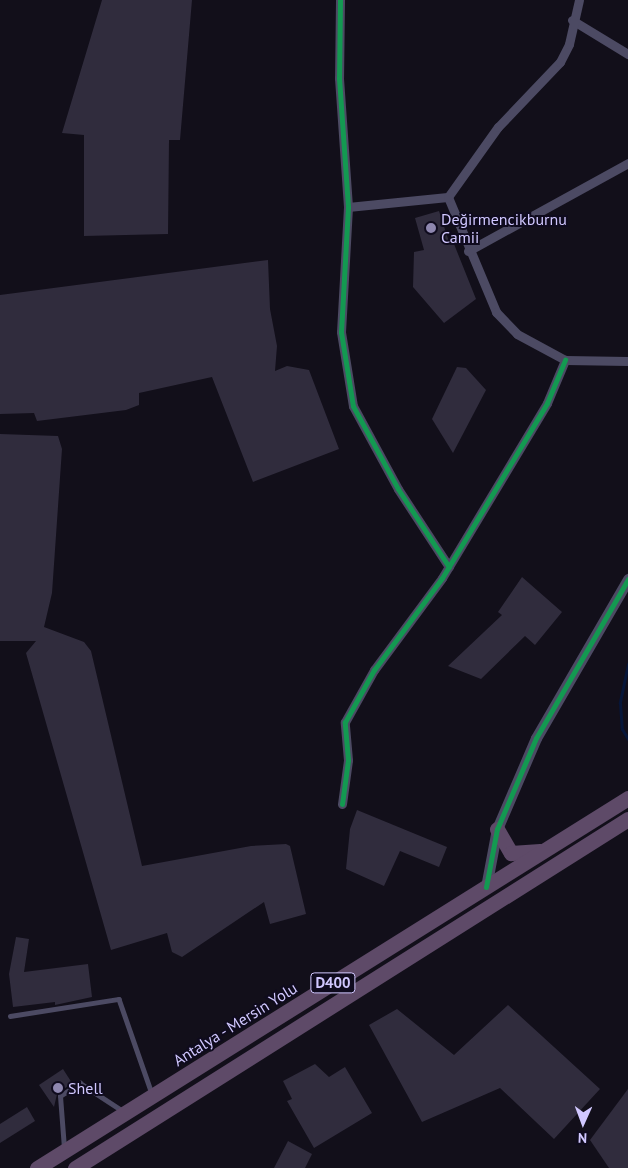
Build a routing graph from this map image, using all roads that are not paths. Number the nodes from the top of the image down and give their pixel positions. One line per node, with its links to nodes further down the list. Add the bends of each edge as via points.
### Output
1 (340, 0): 7 (street, via 339,78)
2 (579, 0): 3 (street)
3 (572, 20): 4 (street); 6 (street, via 569,44 560,62 498,127)
4 (628, 54)
5 (628, 163): 8 (street)
6 (448, 197): 7 (street); 8 (street)
7 (348, 207): 11 (street, via 341,332 352,406 398,489)
8 (468, 251): 9 (street, via 496,312 517,334)
9 (565, 360): 10 (street); 11 (street, via 547,403)
10 (628, 361)
11 (449, 567): 14 (street, via 374,670 345,722 348,760)
12 (628, 579): 16 (street, via 536,738)
13 (628, 798): 17 (highway, Antalya - Mersin Yolu / D400)
14 (342, 804)
15 (628, 820): 19 (highway, D400)
16 (497, 829): 17 (highway, via 511,853); 18 (street)
17 (546, 850): 18 (highway, Antalya - Mersin Yolu / D400)
18 (486, 888): 19 (highway); 21 (highway, Antalya - Mersin Yolu / D400)
19 (495, 904): 24 (highway, D400)
20 (10, 1016): 21 (lane, via 119,999)
21 (152, 1096): 22 (highway, Antalya - Mersin Yolu / D400)
22 (126, 1113): 23 (highway, Antalya - Mersin Yolu / D400); 23 (lane, via 80,1084 60,1096)
23 (64, 1152): 25 (highway, Antalya - Mersin Yolu / D400)
24 (81, 1167)
25 (38, 1168)

